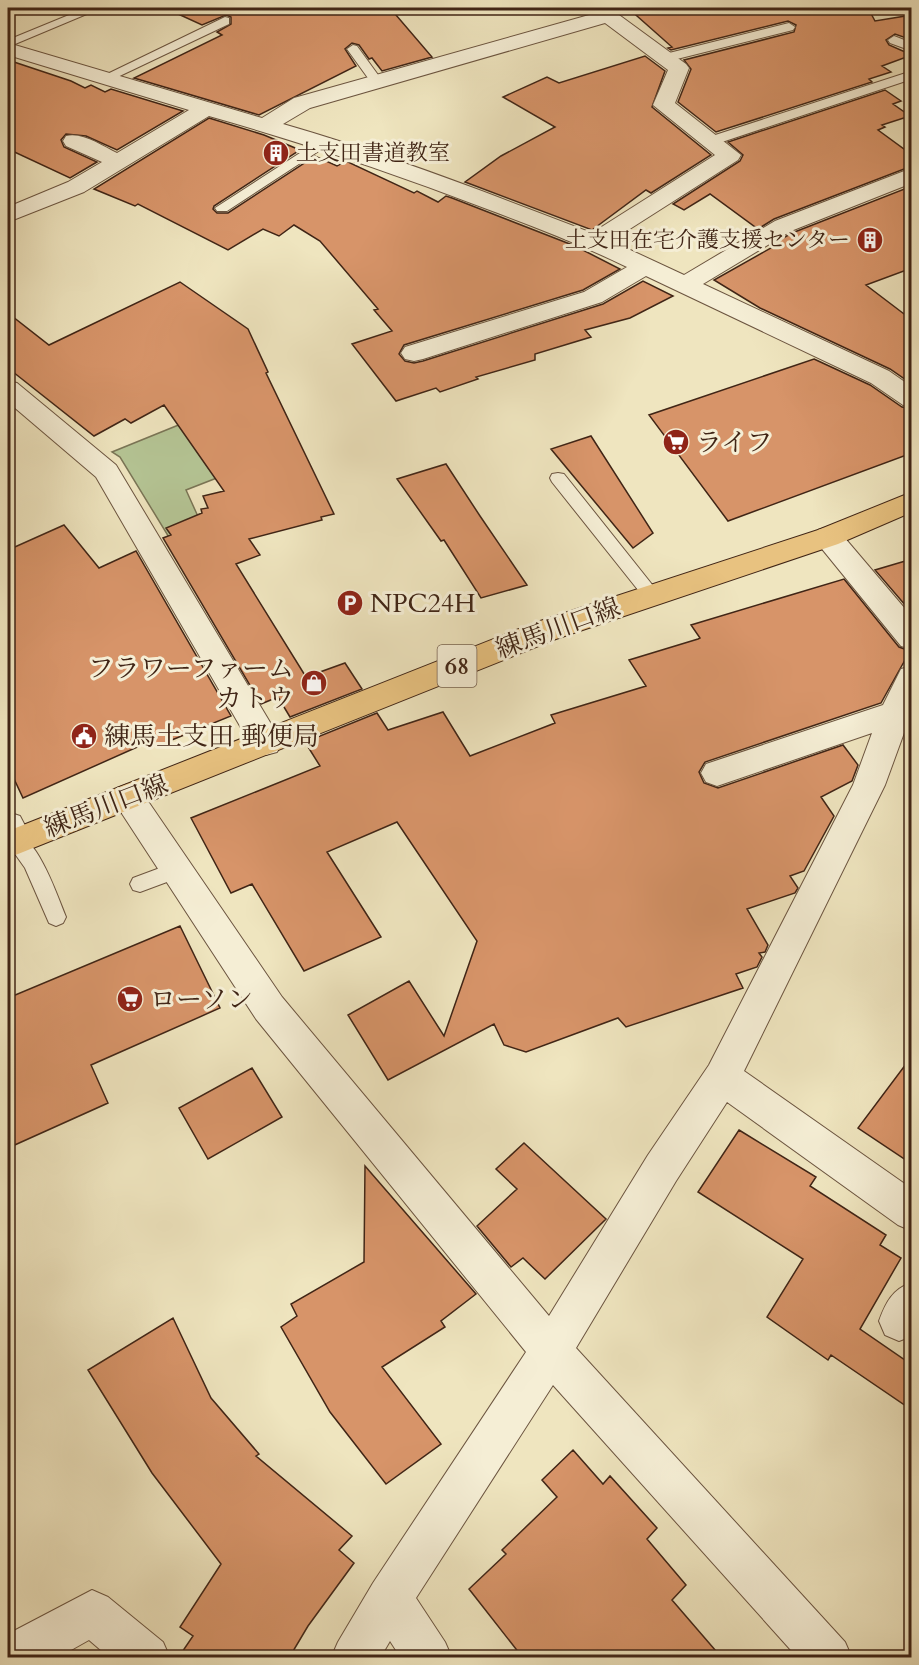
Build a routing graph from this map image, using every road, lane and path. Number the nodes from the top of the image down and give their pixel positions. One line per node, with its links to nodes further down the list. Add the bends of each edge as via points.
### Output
1 (95, 8): 6 (lane)
2 (599, 10): 10 (street); 13 (street)
3 (225, 21): 12 (lane)
4 (789, 27): 10 (lane)
5 (894, 40): 8 (lane)
6 (8, 44)
7 (353, 48): 13 (lane)
8 (912, 48)
9 (8, 49): 12 (street)
10 (665, 58): 17 (street, via 679,68 664,105)
11 (912, 75): 17 (lane)
12 (102, 79): 14 (street)
13 (377, 82): 15 (street, via 302,103)
14 (206, 109): 15 (street); 19 (street)
15 (265, 125): 18 (street)
16 (74, 141): 19 (street)
17 (711, 141): 23 (street, via 730,155)
18 (323, 142): 21 (lane); 23 (street)
19 (119, 162): 22 (street, via 76,187)
20 (912, 175): 25 (street, via 783,226)
21 (222, 208)
22 (8, 215)
23 (594, 242): 24 (street)
24 (644, 267): 25 (street); 26 (street, via 592,297)
25 (683, 286): 28 (street, via 880,377)
26 (414, 353)
27 (8, 389): 36 (street, via 106,471)
28 (912, 399)
29 (558, 478): 32 (lane)
30 (912, 501): 31 (main road, 練馬川口線 / 68)
31 (828, 537): 32 (main road, 練馬川口線 / 68); 33 (street)
32 (652, 596): 36 (main road, 練馬川口線 / 68, via 544,631)
33 (912, 638)
34 (912, 677): 35 (street)
35 (895, 712): 37 (street); 43 (street, via 868,785)
36 (266, 743): 38 (main road, 練馬川口線 / 68)
37 (717, 773)
38 (128, 797): 39 (main road, 練馬川口線 / 68); 40 (street)
39 (10, 837): 42 (lane, via 33,864)
40 (176, 870): 41 (lane); 45 (street, via 269,1008)
41 (140, 884)
42 (56, 917)
43 (722, 1077): 44 (street); 45 (street)
44 (912, 1212)
45 (551, 1351): 46 (street); 51 (street)
46 (389, 1599): 49 (street); 50 (street)
47 (10, 1658): 48 (street, via 92,1612)
48 (147, 1658)
49 (354, 1658)
50 (429, 1658)
51 (828, 1658)

